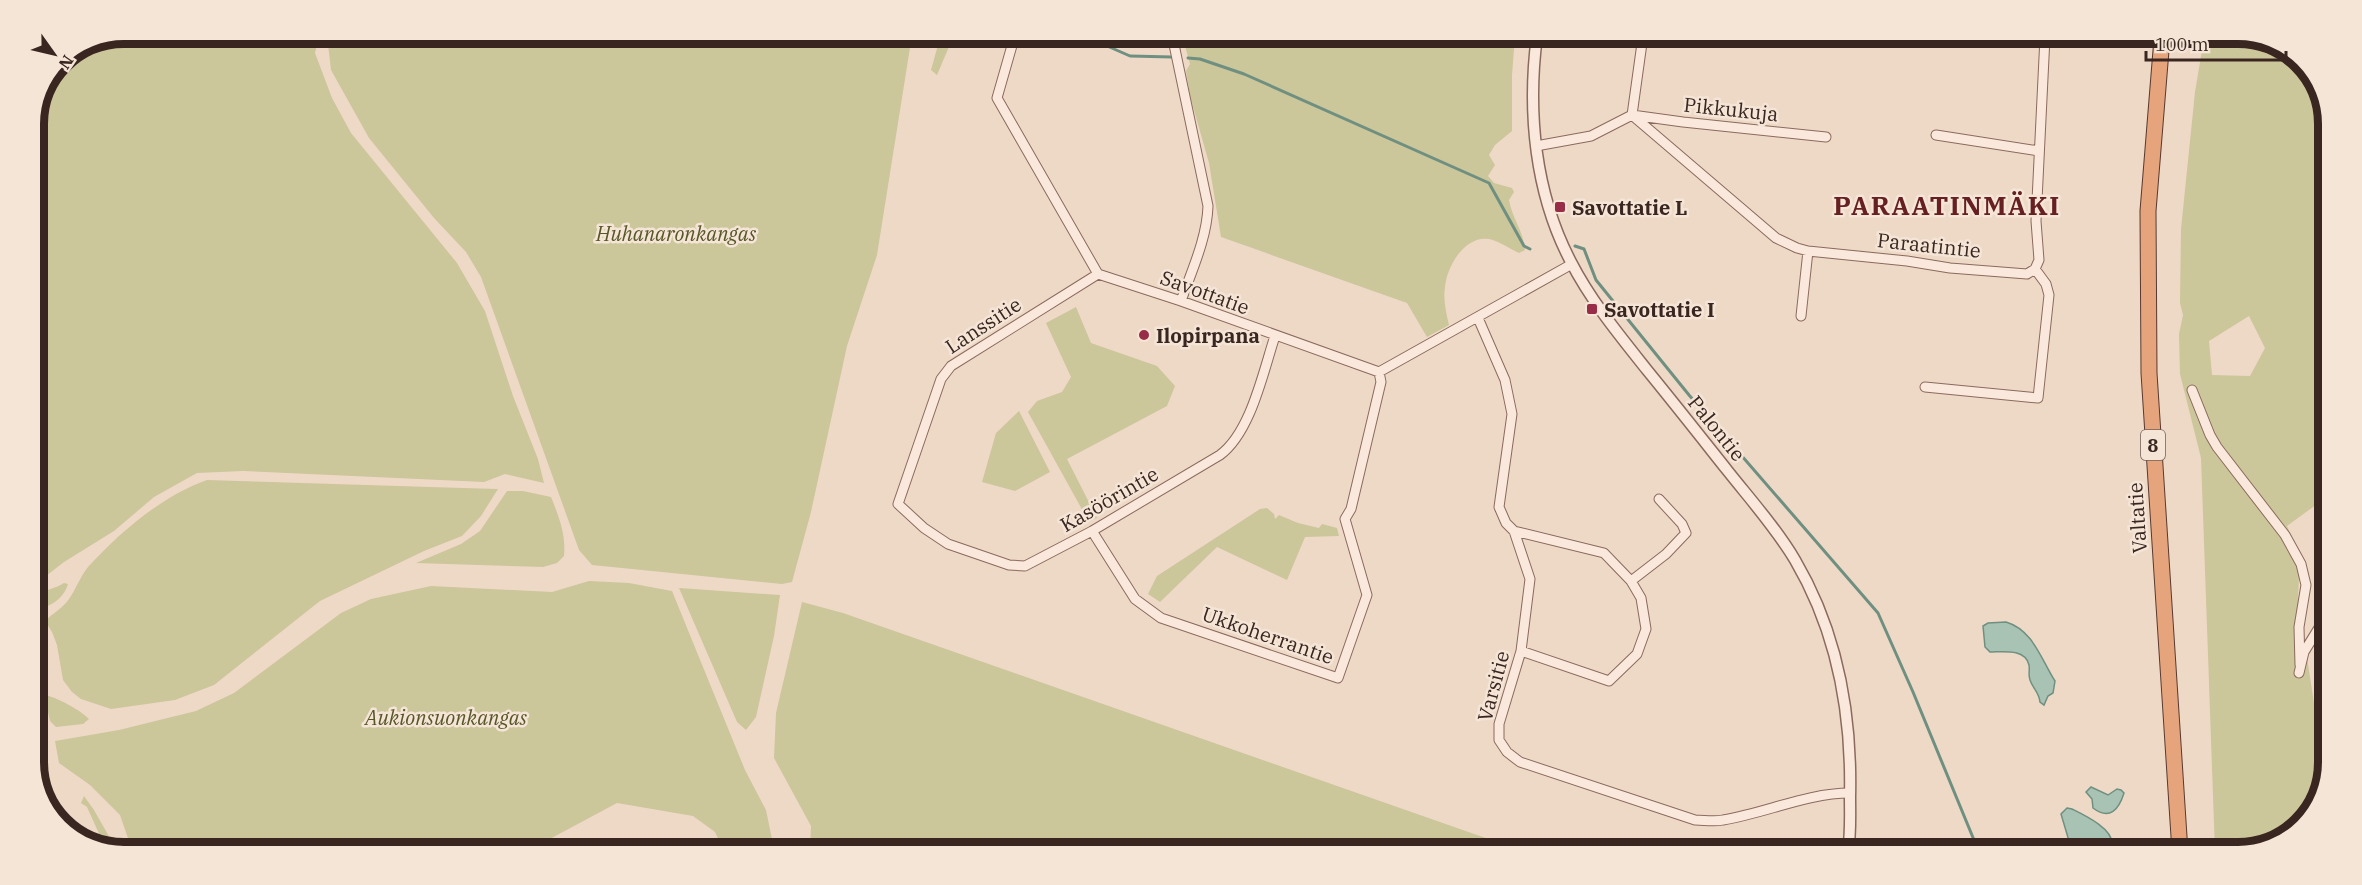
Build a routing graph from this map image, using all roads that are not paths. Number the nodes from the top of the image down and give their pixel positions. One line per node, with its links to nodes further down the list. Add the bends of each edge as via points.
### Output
1 (1013, 43): 15 (street, via 997,98)
2 (1174, 43): 16 (street, via 1208,206 1202,241)
3 (1536, 43): 10 (street, Palontie, via 1532,82)
4 (1642, 43): 7 (street)
5 (2045, 43): 11 (street)
6 (2162, 43): 32 (highway, Valtatie / 8, via 2148,211 2149,373)
7 (1632, 115): 9 (street, Pikkukuja); 10 (street, via 1591,136); 12 (street, Paraatintie, via 1776,238)
8 (1936, 135): 11 (street)
9 (1826, 137)
10 (1536, 146): 13 (street, Palontie, via 1544,188)
11 (2040, 151): 14 (street)
12 (1808, 251): 14 (street, Paraatintie, via 2017,274); 17 (street)
13 (1572, 264): 18 (street); 30 (street, Palontie, via 1594,301 1795,559 1815,599 1837,661 1850,741)
14 (2036, 269): 21 (street, via 2049,295 2038,398)
15 (1098, 274): 16 (street, Savottatie); 24 (street, Lanssitie, via 951,366 941,379)
16 (1181, 301): 19 (street, Savottatie)
17 (1801, 316)
18 (1478, 318): 20 (street); 26 (street, Varsitie, via 1505,380 1512,414 1499,507)
19 (1275, 336): 20 (street, Savottatie); 25 (street, Kasöörintie, via 1249,413 1230,447)
20 (1379, 372): 25 (street, Ukkoherrantie, via 1381,382 1351,509 1345,519 1367,595 1338,678 1161,618 1136,599)
21 (1925, 387)
22 (2192, 390): 28 (street, via 2217,447 2285,535 2301,564 2306,585 2299,627 2299,669)
23 (1659, 500): 27 (street, via 1686,533)
24 (898, 504): 25 (street, Kasöörintie, via 948,544 1009,565 1025,566)
25 (1092, 531)
26 (1514, 531): 27 (street, via 1604,553); 29 (street, Varsitie, via 1530,579)
27 (1631, 581): 29 (street, via 1641,598 1646,629 1637,654 1609,681)
28 (2318, 629)
29 (1521, 651): 30 (street, Varsitie, via 1499,724 1498,740 1520,762 1695,820 1721,820 1805,799)
30 (1850, 793): 31 (street, Palontie)
31 (1848, 842)
32 (2179, 842)

